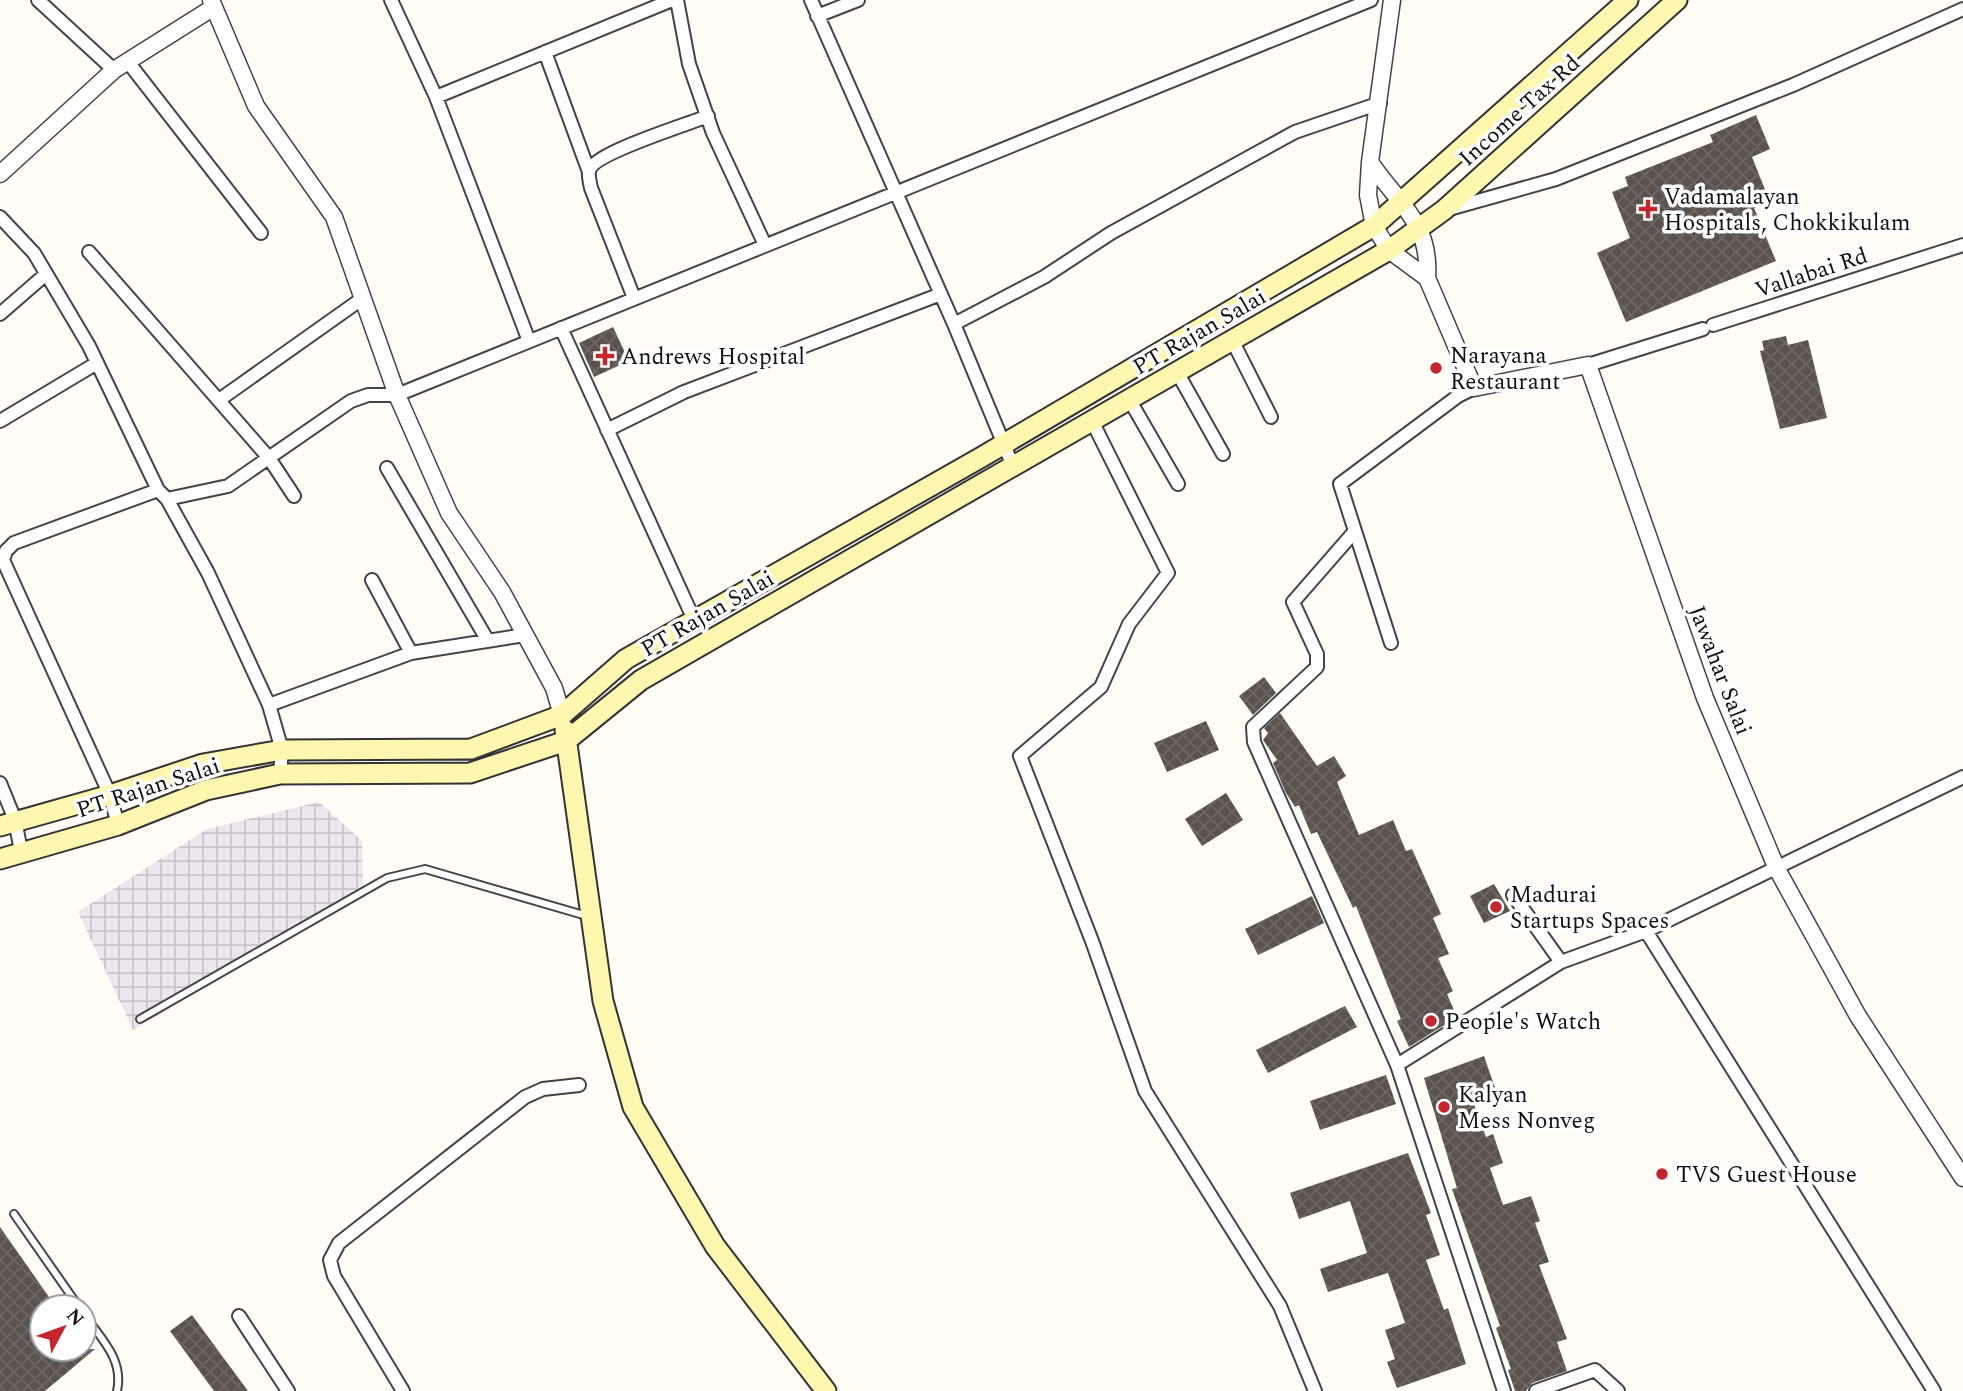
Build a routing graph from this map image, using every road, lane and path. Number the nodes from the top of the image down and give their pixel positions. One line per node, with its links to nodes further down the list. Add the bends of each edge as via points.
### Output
1 (38, 0): 14 (street)
2 (391, 0): 15 (street)
3 (675, 0): 13 (street); 17 (street, via 689,64)
4 (810, 0): 12 (street)
5 (858, 0): 12 (street)
6 (1371, 0): 21 (street)
7 (1392, 0): 16 (street)
8 (1627, 0): 22 (main road, Income Tax Rd)
9 (1677, 0): 23 (main road, Income Tax Rd)
10 (213, 4): 14 (street); 35 (street, via 256,106 334,217)
11 (1963, 9): 23 (street, via 1793,85 1556,179)
12 (817, 16): 21 (street)
13 (545, 52): 15 (street); 19 (street)
14 (121, 66): 20 (street); 27 (street)
15 (436, 97): 41 (street)
16 (1380, 103): 18 (street); 38 (street, via 1294,132)
17 (709, 116): 19 (street, via 614,152 593,164); 28 (street)
18 (1370, 162): 22 (street); 25 (street, via 1368,195)
19 (589, 172): 36 (street)
20 (0, 174)
21 (895, 192): 28 (street); 34 (street)
22 (1403, 201): 25 (main road, Income Tax Rd); 26 (street)
23 (1444, 210): 26 (main road, Income Tax Rd)
24 (0, 217): 32 (street, via 34,253)
25 (1374, 226): 30 (street); 53 (main road, PT Rajan Salai)
26 (1420, 228): 30 (main road, Income Tax Rd); 33 (street, via 1428,257)
27 (261, 233)
28 (765, 245): 36 (street)
29 (1963, 245): 43 (street, Vallabai Rd)
30 (1389, 250): 33 (street); 40 (main road, PT Rajan Salai)
31 (89, 252): 48 (street)
32 (46, 274): 37 (street); 42 (street)
33 (1427, 278): 45 (street)
34 (941, 294): 38 (street); 52 (street, via 684,392)
35 (363, 298): 46 (street); 48 (street)
36 (634, 298): 39 (street)
37 (0, 314)
38 (954, 324): 53 (street)
39 (561, 328): 41 (street); 52 (street)
40 (1232, 340): 44 (main road, PT Rajan Salai); 49 (street)
41 (529, 341): 46 (street)
42 (97, 363): 50 (street); 59 (street)
43 (1588, 365): 45 (street); 82 (street, Jawahar Salai, via 1705,698)
44 (1177, 372): 47 (main road, PT Rajan Salai); 54 (street)
45 (1474, 388): 61 (street, via 1340,484)
46 (397, 395): 55 (street, via 368,395 351,401); 66 (street, via 449,513)
47 (1129, 399): 51 (main road, PT Rajan Salai); 58 (street)
48 (219, 400): 55 (street)
49 (1271, 417)
50 (0, 421)
51 (1092, 421): 56 (main road, PT Rajan Salai); 99 (street, via 1168,573 1129,624 1101,687 1020,756 1093,941 1145,1091 1280,1306)
52 (607, 430): 65 (street)
53 (1002, 445): 56 (street); 62 (main road, PT Rajan Salai)
54 (1223, 454)
55 (269, 458): 59 (street, via 228,486); 60 (street)
56 (1012, 464): 63 (main road, PT Rajan Salai)
57 (387, 468): 67 (street)
58 (1178, 484)
59 (163, 494): 70 (street, via 208,573); 77 (street, via 15,543 3,560)
60 (294, 496)
61 (1355, 531): 68 (street); 88 (street, via 1293,602 1317,654 1317,667 1253,727 1254,742)
62 (810, 556): 63 (main road); 65 (main road, PT Rajan Salai)
63 (817, 578): 72 (main road, PT Rajan Salai, via 641,680)
64 (372, 580): 69 (street)
65 (695, 622): 71 (main road, PT Rajan Salai, via 626,659)
66 (525, 635): 67 (street); 71 (street, via 554,688)
67 (488, 640): 69 (street)
68 (1391, 643)
69 (411, 653): 70 (street)
70 (269, 705): 73 (street)
71 (562, 715): 72 (main road); 73 (main road, PT Rajan Salai, via 471,749)
72 (566, 741): 74 (main road, PT Rajan Salai, via 470,773); 84 (main road)
73 (282, 750): 74 (street); 77 (main road, PT Rajan Salai, via 203,764)
74 (279, 775): 79 (main road, PT Rajan Salai, via 206,790)
75 (1963, 778): 82 (street)
76 (0, 783): 78 (street)
77 (110, 795): 78 (main road, PT Rajan Salai); 79 (street)
78 (7, 823): 80 (street)
79 (118, 825): 80 (main road, PT Rajan Salai)
80 (21, 851): 81 (main road, PT Rajan Salai)
81 (0, 859)
82 (1777, 869): 85 (street); 90 (street, Jawahar Salai, via 1858,1016)
83 (1513, 895): 86 (street)
84 (592, 918): 87 (lane, via 425,869 408,871 387,878); 98 (main road, via 603,1001 633,1107 715,1246)
85 (1646, 931): 86 (street); 103 (street)
86 (1561, 962): 88 (street)
87 (140, 1019)
88 (1397, 1065): 100 (street)
89 (579, 1085): 97 (street, via 542,1089 525,1097 339,1243 330,1260 334,1276)
90 (1963, 1178)
91 (14, 1214): 92 (lane)
92 (69, 1293)
93 (239, 1316): 96 (street)
94 (98, 1335): 95 (lane, via 121,1375)
95 (117, 1391)
96 (288, 1391)
97 (403, 1391)
98 (826, 1391)
99 (1315, 1391)
100 (1504, 1391)
101 (1536, 1391): 102 (street, via 1595,1370)
102 (1618, 1391)
103 (1934, 1391)

